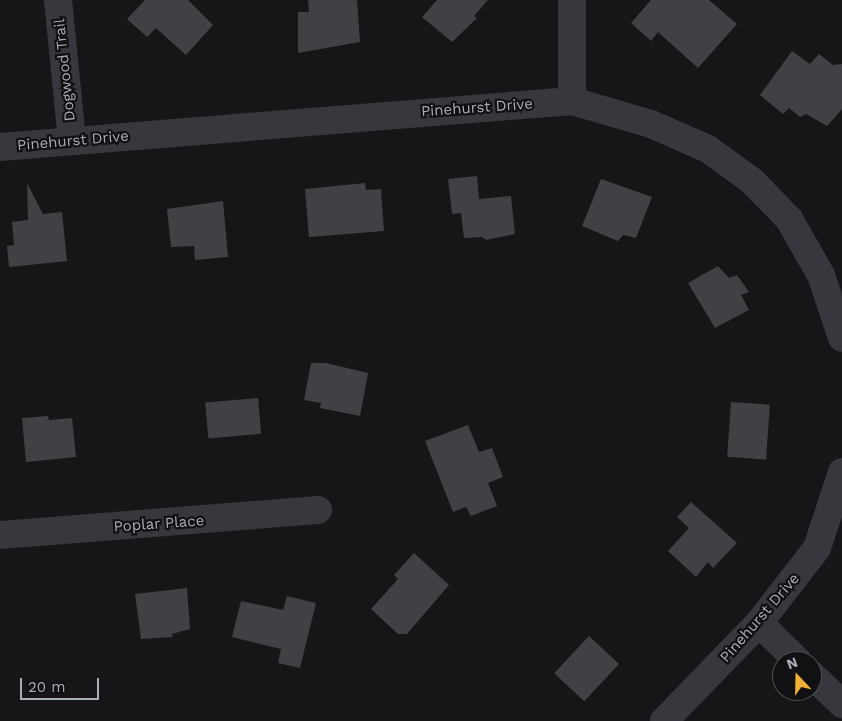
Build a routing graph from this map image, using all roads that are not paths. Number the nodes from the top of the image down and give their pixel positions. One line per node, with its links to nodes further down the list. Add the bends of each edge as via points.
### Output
1 (58, 0): 4 (street, Dogwood Trail)
2 (572, 0): 3 (street)
3 (572, 101): 4 (street, Pinehurst Drive); 6 (street, Pinehurst Drive, via 651,124 708,149 752,181 788,219 816,267)
4 (72, 140): 5 (street, Pinehurst Drive)
5 (0, 147)
6 (842, 338)
7 (842, 472): 10 (street, Pinehurst Drive, via 817,548)
8 (318, 510): 9 (street, Poplar Place)
9 (0, 535)
10 (759, 623): 11 (street); 14 (street, Pinehurst Drive)
11 (788, 651)
12 (822, 685): 13 (street)
13 (842, 704)
14 (664, 721)

